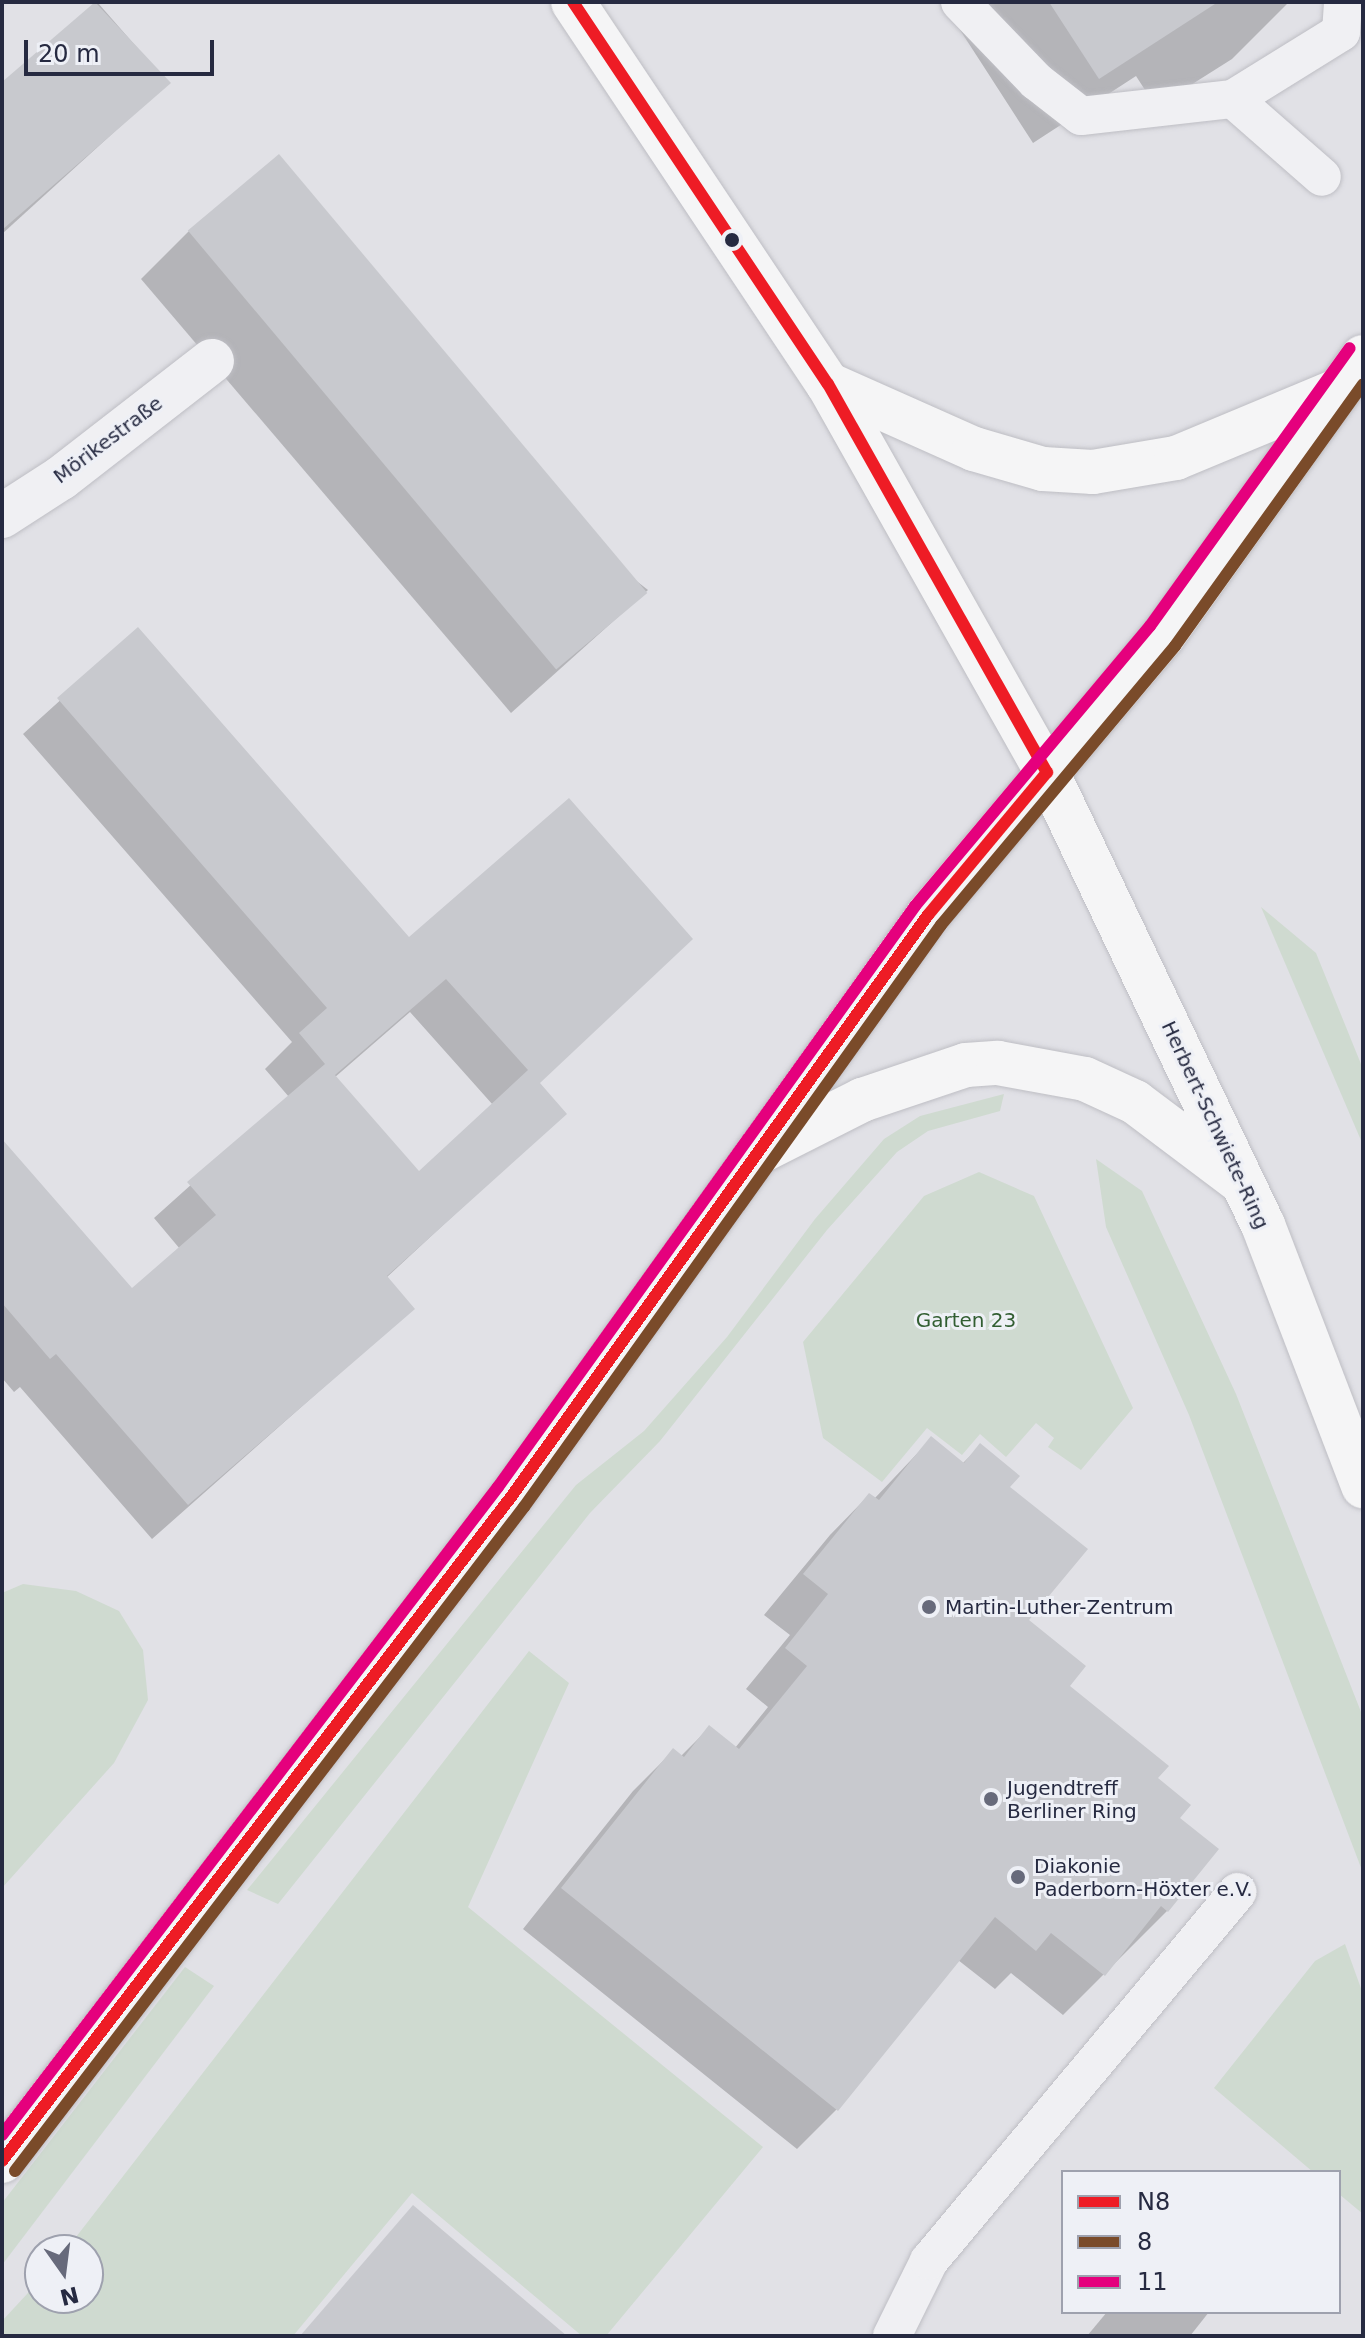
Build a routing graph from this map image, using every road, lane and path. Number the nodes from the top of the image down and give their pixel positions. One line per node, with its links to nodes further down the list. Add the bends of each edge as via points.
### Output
1 (573, 2): 8 (main road, Herbert-Schwiete-Ring)
2 (960, 2): 4 (lane, via 1036,81 1081,116)
3 (1343, 2): 4 (lane, via 1341,32)
4 (1233, 99): 5 (lane)
5 (1322, 177)
6 (1363, 357): 9 (main road)
7 (212, 361): 10 (street, Mörikestraße, via 61,478)
8 (828, 384): 9 (main road, via 974,449 1043,469 1093,472 1176,458); 11 (main road, Herbert-Schwiete-Ring)
9 (1337, 391): 11 (main road, via 1163,636)
10 (2, 516)
11 (1047, 772): 12 (main road, via 928,915); 13 (main road, Herbert-Schwiete-Ring)
12 (751, 1156): 13 (main road, via 862,1100 966,1065 998,1063 1085,1079 1135,1102); 16 (main road, via 511,1497)
13 (1243, 1183): 14 (main road, Herbert-Schwiete-Ring, via 1328,1385)
14 (1363, 1486)
15 (1237, 1892): 17 (lane, via 929,2261)
16 (2, 2161)
17 (892, 2336)

